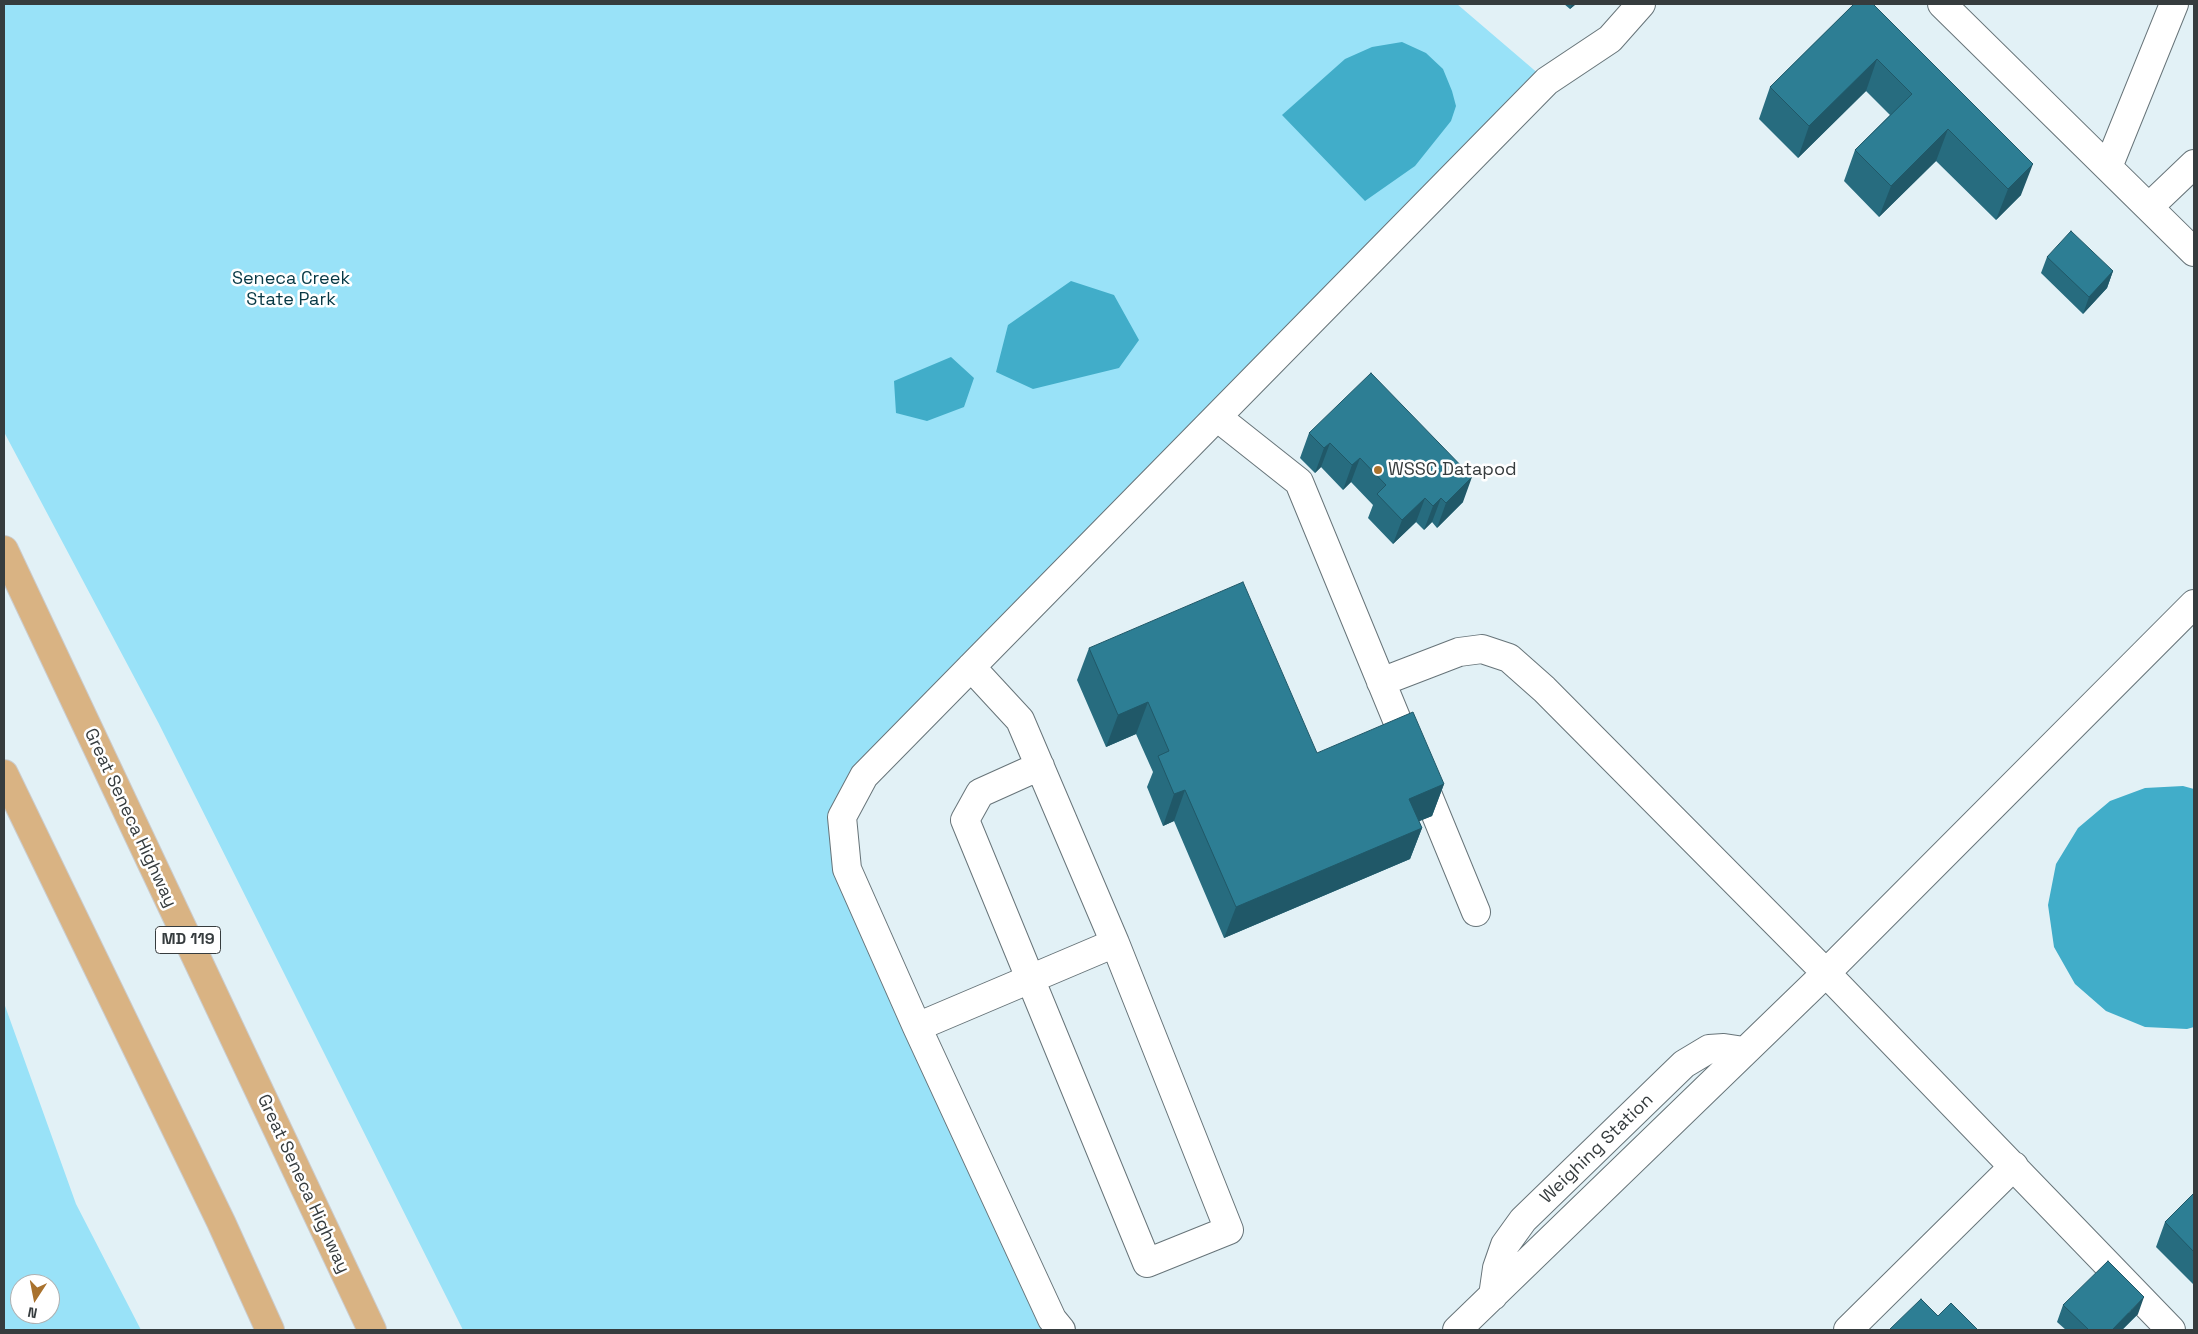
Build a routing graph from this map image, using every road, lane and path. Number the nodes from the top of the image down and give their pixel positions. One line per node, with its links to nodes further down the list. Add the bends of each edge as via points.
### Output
1 (1641, 4): 8 (lane, via 1610,39 1547,81)
2 (1942, 4): 5 (lane)
3 (2174, 4): 5 (lane)
4 (2194, 164): 6 (lane)
5 (2108, 167): 6 (lane)
6 (2149, 207): 7 (lane)
7 (2194, 252)
8 (1217, 417): 11 (lane); 12 (lane, via 1299,482)
9 (4, 550): 22 (main road, Great Seneca Highway / MD 119)
10 (2194, 604): 17 (lane)
11 (971, 667): 13 (lane, via 1020,720); 19 (lane, via 864,776 842,817 847,869)
12 (1381, 682): 15 (lane); 17 (lane, via 1459,652 1482,649 1509,658 1544,689)
13 (1040, 766): 16 (lane); 18 (lane, via 980,793 965,820)
14 (4, 774): 21 (main road)
15 (1476, 912)
16 (1115, 943): 18 (lane); 18 (lane, via 1229,1230 1147,1264)
17 (1826, 973): 20 (lane); 24 (lane)
18 (1030, 979): 19 (lane)
19 (917, 1027): 23 (lane, via 1052,1319)
20 (2014, 1166): 25 (lane); 26 (lane)
21 (270, 1330)
22 (372, 1330)
23 (1061, 1330)
24 (1457, 1330)
25 (1848, 1330)
26 (2171, 1330)

